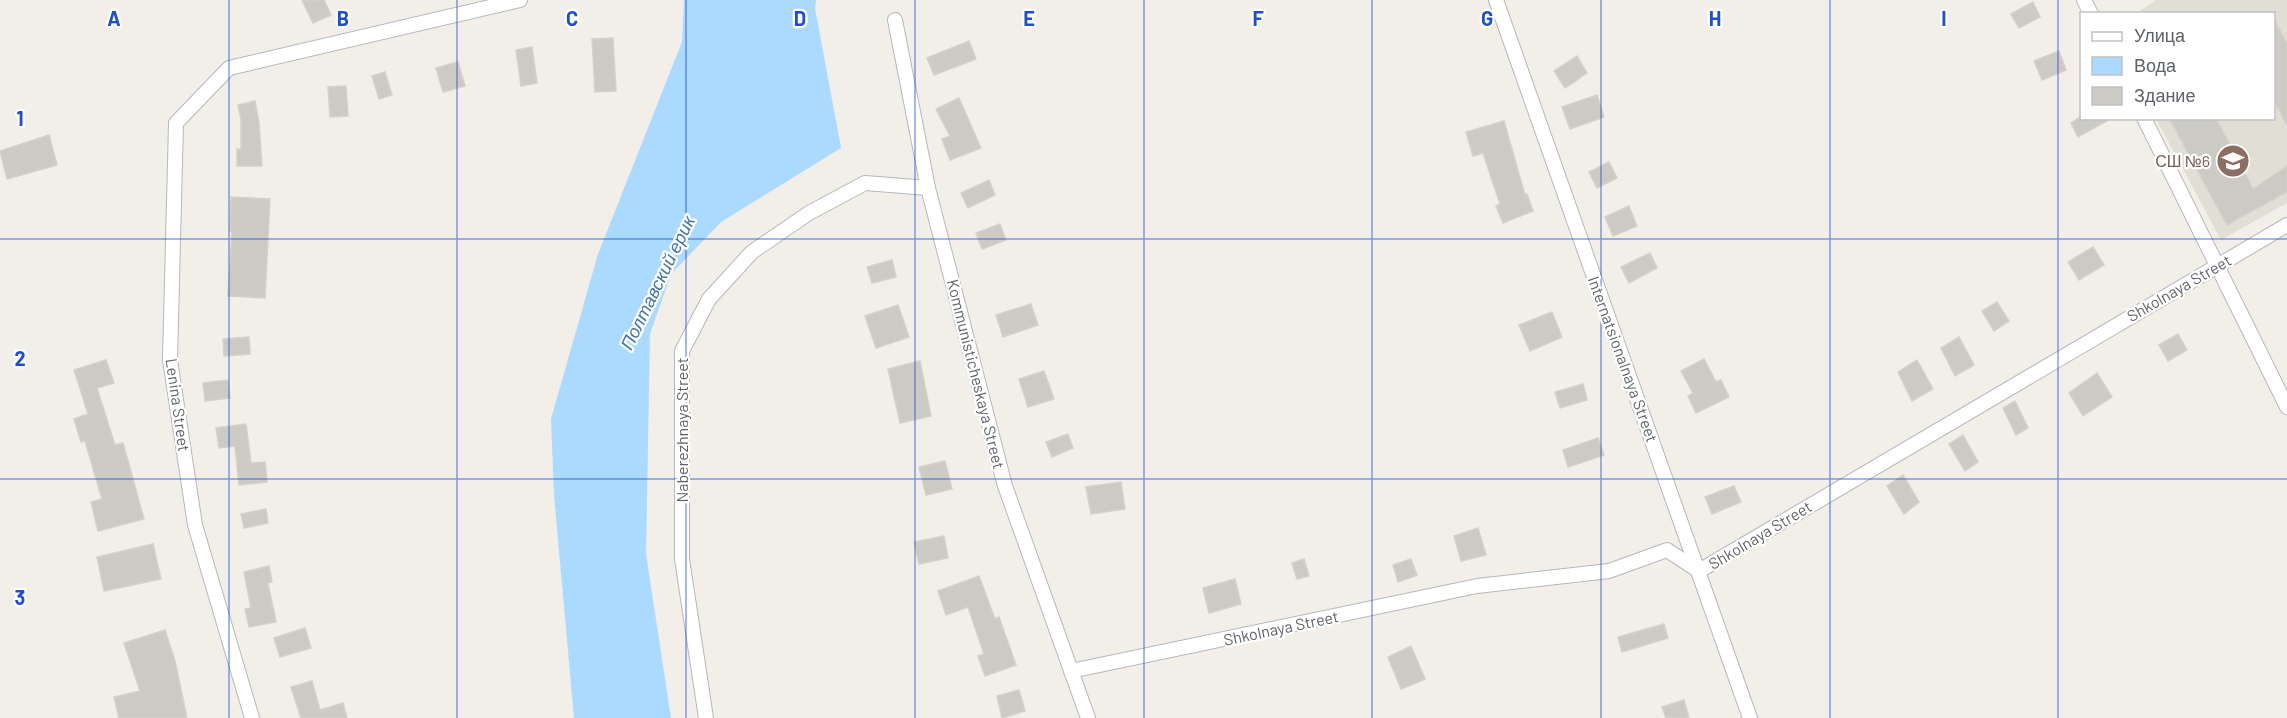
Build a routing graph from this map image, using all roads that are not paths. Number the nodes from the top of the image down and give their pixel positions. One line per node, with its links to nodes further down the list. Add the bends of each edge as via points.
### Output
1 (520, 0): 11 (street, Lenina Street, via 229,68 176,123 170,360 195,525)
2 (1496, 0): 9 (street, Internatsionalnaya Street)
3 (895, 20): 5 (street, Kommunisticheskaya Street)
4 (2145, 120): 7 (street)
5 (928, 188): 10 (street, Kommunisticheskaya Street, via 1005,486); 12 (street, Naberezhnaya Street, via 865,183 809,213 752,252 709,299 682,351 682,559)
6 (2287, 225): 7 (street, Shkolnaya Street)
7 (2217, 265): 8 (street); 9 (street, Shkolnaya Street)
8 (2287, 407)
9 (1699, 571): 10 (street, Shkolnaya Street, via 1667,550 1609,570 1477,586); 14 (street, Internatsionalnaya Street)
10 (1071, 671): 13 (street, Kommunisticheskaya Street)
11 (252, 718)
12 (706, 718)
13 (1088, 718)
14 (1750, 718)

